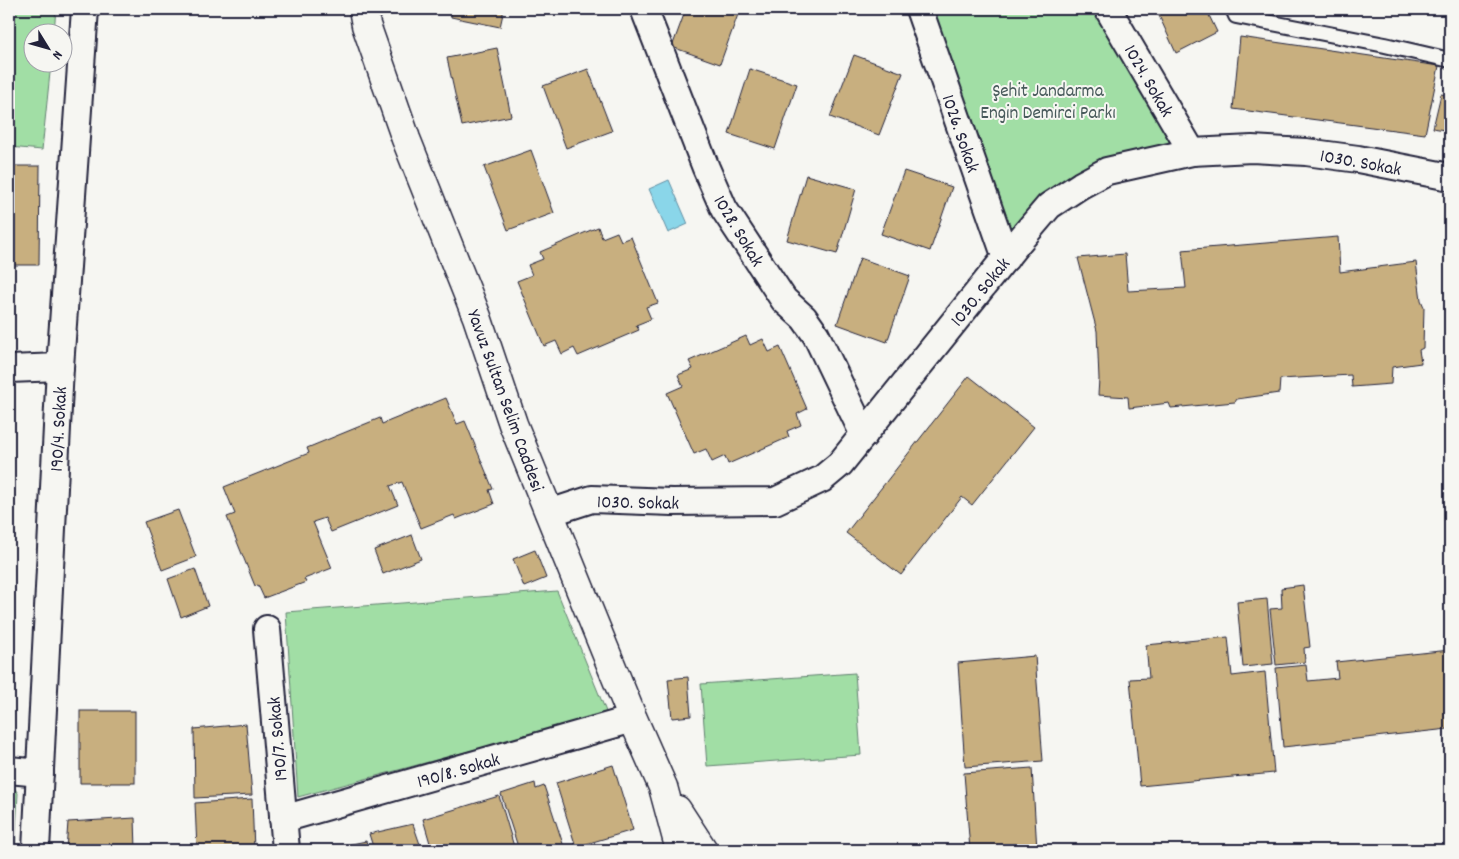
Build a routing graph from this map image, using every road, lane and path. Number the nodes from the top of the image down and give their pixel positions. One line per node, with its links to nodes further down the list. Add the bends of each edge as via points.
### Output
1 (85, 9): 11 (street, 190/4. Sokak)
2 (363, 9): 14 (main road, Yavuz Sultan Selim Caddesi, via 406,139)
3 (644, 9): 13 (street, 1028. Sokak, via 724,209 784,300 816,334)
4 (919, 9): 10 (street, 1026. Sokak)
5 (1108, 9): 8 (street, 1024. Sokak)
6 (1233, 9): 7 (lane, via 1236,16)
7 (1450, 60)
8 (1192, 152): 9 (street, 1030. Sokak, via 1252,149 1306,152); 10 (street, 1030. Sokak, via 1107,171 1082,185 1049,206)
9 (1450, 177)
10 (1006, 258): 13 (street, 1030. Sokak)
11 (60, 367): 12 (street); 18 (street, 190/4. Sokak)
12 (9, 369)
13 (864, 435): 14 (street, 1030. Sokak, via 840,464 822,479 775,501 592,499)
14 (549, 513): 16 (main road, Yavuz Sultan Selim Caddesi)
15 (267, 629): 20 (street, 190/7. Sokak)
16 (633, 719): 19 (main road, Yavuz Sultan Selim Caddesi); 20 (street, 190/8. Sokak)
17 (9, 770): 18 (street)
18 (40, 772): 21 (street, 190/4. Sokak)
19 (663, 787): 23 (main road, Yavuz Sultan Selim Caddesi); 24 (main road, Yavuz Sultan Selim Caddesi)
20 (283, 819): 22 (street, 190/7. Sokak)
21 (36, 850)
22 (286, 850)
23 (680, 850)
24 (703, 850)

